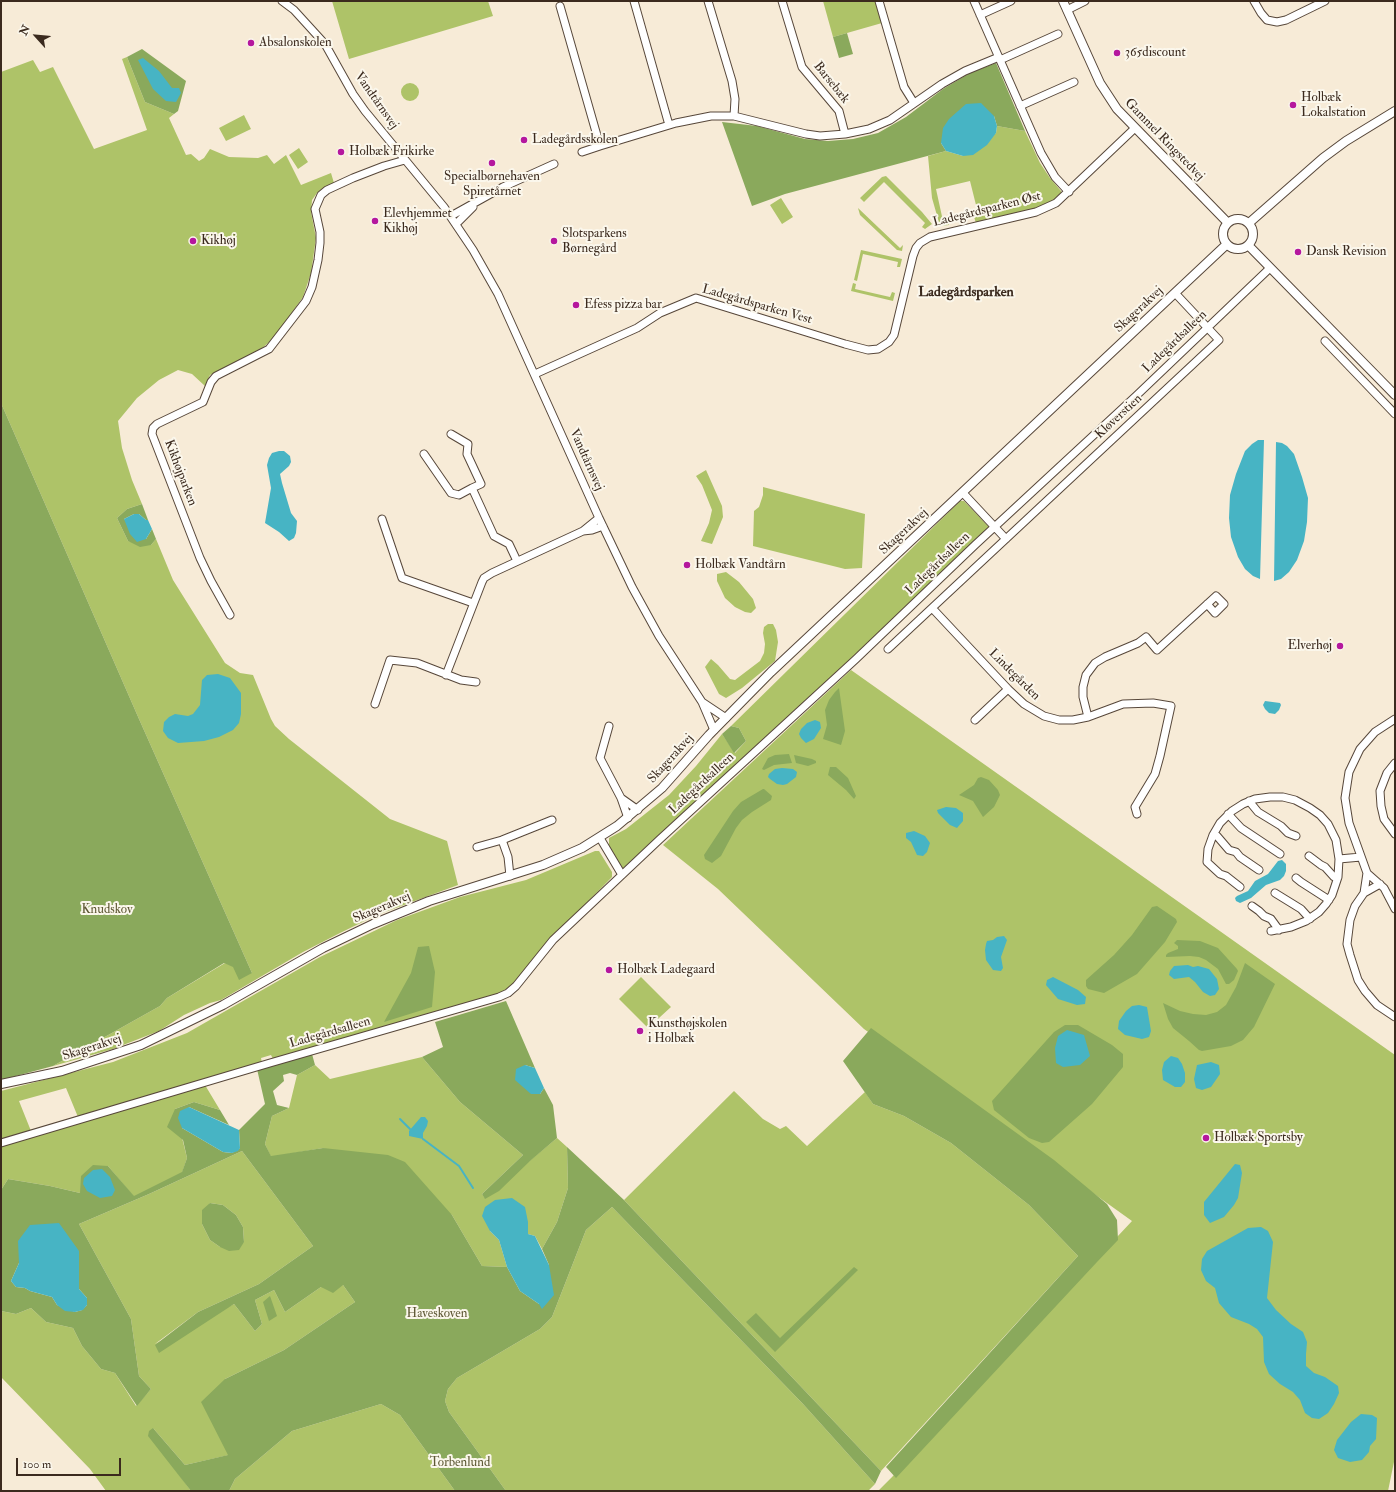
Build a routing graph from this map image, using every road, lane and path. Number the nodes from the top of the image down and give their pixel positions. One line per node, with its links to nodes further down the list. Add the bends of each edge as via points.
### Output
1 (282, 1): 26 (street, Vandtårnsvej, via 294,10 325,44 353,94)
2 (634, 1): 22 (street)
3 (708, 1): 21 (street, via 735,96)
4 (782, 1): 24 (street, Barsebæk, via 802,67 839,110)
5 (879, 1): 18 (street, via 904,87)
6 (974, 1): 14 (street)
7 (1011, 1): 14 (street)
8 (1063, 1): 13 (street, Gammel Ringstedvej)
9 (1085, 1): 13 (street)
10 (1254, 1): 11 (street, via 1267,20 1277,22)
11 (1325, 1)
12 (560, 6): 25 (street)
13 (1067, 10): 23 (street, Gammel Ringstedvej, via 1103,87 1117,109)
14 (980, 15): 16 (street)
15 (1058, 34): 16 (street)
16 (999, 59): 18 (street, via 965,71); 19 (street)
17 (1074, 82): 19 (street)
18 (914, 104): 24 (street, via 885,123)
19 (1020, 106): 31 (street, via 1048,165)
20 (1395, 111): 35 (street, via 1323,158)
21 (734, 116): 22 (street, via 706,117); 24 (street, via 806,134)
22 (670, 125): 25 (street)
23 (1135, 128): 31 (street, Ladegårdsparken Øst); 34 (street, Gammel Ringstedvej)
24 (845, 134)
25 (600, 146): 27 (street)
26 (398, 152): 28 (street, Vandtårnsvej); 30 (street, Kikhøjparken)
27 (582, 152)
28 (405, 160): 30 (street, Kikhøjparken); 33 (street, Vandtårnsvej)
29 (554, 164): 32 (street)
30 (384, 166): 61 (street, Kikhøjparken, via 353,178 321,195 315,209 320,243 312,287 306,302 270,349 216,376 203,402 153,428 152,434 200,558)
31 (1069, 192): 43 (street, Ladegårdsparken Øst, via 1056,204 1042,210 930,237 920,243 913,256 894,335)
32 (477, 202): 33 (street); 36 (street)
33 (451, 216): 36 (street, Vandtårnsvej)
34 (1228, 223): 35 (street, via 1238,219); 37 (street, via 1223,233)
35 (1249, 223): 38 (street, via 1253,234)
36 (456, 224): 44 (street, Vandtårnsvej, via 498,294)
37 (1227, 244): 38 (street, via 1237,248); 40 (street, Skagerakvej)
38 (1248, 245): 39 (street)
39 (1270, 268): 41 (street, Ladegårdsalleen); 45 (street)
40 (1175, 293): 41 (street, Kløverstien); 50 (street, Skagerakvej)
41 (1207, 328): 54 (street, Ladegårdsalleen); 56 (street, Kløverstien, via 1219,340)
42 (1324, 341): 46 (street)
43 (889, 342): 44 (street, Ladegårdsparken Vest, via 878,349 868,350 696,298)
44 (535, 374): 51 (street, Vandtårnsvej)
45 (1395, 395)
46 (1393, 410)
47 (451, 434): 49 (street, via 468,444 467,454 481,484)
48 (424, 454): 49 (street, via 451,493 458,495)
49 (472, 488): 57 (street, via 494,536 509,544)
50 (964, 493): 54 (street); 69 (street, Skagerakvej, via 771,672)
51 (599, 518): 53 (street, Vandtårnsvej); 55 (street)
52 (382, 519): 58 (street, via 402,578)
53 (603, 526): 55 (street); 66 (street, Vandtårnsvej, via 655,630)
54 (995, 527): 56 (street); 96 (street, Ladegårdsalleen)
55 (583, 531): 57 (street)
56 (1006, 539): 60 (street, Kløverstien)
57 (517, 561): 58 (street, via 484,578)
58 (473, 603): 63 (street)
59 (1207, 604): 68 (street, via 1158,650 1146,638 1095,663 1086,675 1083,687)
60 (932, 608): 62 (street, Kløverstien); 65 (street, Lindegården)
61 (230, 615)
62 (888, 649)
63 (446, 675): 64 (street); 67 (street, via 417,663 390,660)
64 (476, 682)
65 (1008, 689): 68 (street, Lindegården, via 1024,704 1044,716 1059,720); 71 (street)
66 (702, 702): 69 (street, Vandtårnsvej); 73 (street, Vandtårnsvej)
67 (375, 704)
68 (1088, 717): 78 (street, Lindegården, via 1115,706 1131,703 1171,706 1155,774 1135,807)
69 (726, 718): 73 (street, Skagerakvej)
70 (1395, 719): 91 (street, via 1374,732 1365,742 1348,776 1345,793 1346,812)
71 (975, 720)
72 (608, 726): 75 (street, via 600,758)
73 (714, 730): 77 (street, Skagerakvej, via 662,788)
74 (1395, 763): 82 (street, via 1387,773 1380,791 1380,806 1384,819)
75 (621, 798): 77 (street); 80 (street)
76 (1249, 801): 79 (street); 84 (street, via 1258,812); 92 (street, via 1262,797 1283,797 1310,808 1320,815 1331,830 1338,846)
77 (638, 810): 80 (street, Skagerakvej)
78 (1136, 814)
79 (1228, 814): 83 (street); 88 (street, via 1241,828)
80 (628, 818): 85 (street, Skagerakvej)
81 (552, 820): 86 (street)
82 (1395, 834)
83 (1213, 835): 93 (street); 101 (street, via 1207,862)
84 (1296, 836)
85 (600, 838): 95 (street, Skagerakvej, via 563,857); 96 (street)
86 (502, 840): 87 (street); 90 (street)
87 (477, 847)
88 (1280, 854)
89 (1308, 856): 99 (street)
90 (508, 857): 95 (street); 97 (street)
91 (1361, 857): 92 (street); 94 (street)
92 (1339, 859): 99 (street)
93 (1259, 870)
94 (1367, 873): 100 (street); 103 (street)
95 (518, 874): 97 (street, Skagerakvej)
96 (622, 875): 110 (street, Ladegårdsalleen, via 553,940 516,986 500,997)
97 (510, 876): 109 (street, Skagerakvej, via 429,901 374,924 323,948 223,1005 140,1045 62,1071)
98 (1296, 878): 104 (street)
99 (1338, 878): 104 (street)
100 (1380, 884): 103 (street); 106 (street)
101 (1240, 887)
102 (1275, 893): 107 (street, via 1301,909)
103 (1364, 893): 108 (street, via 1355,906 1350,920 1347,944 1358,980 1365,991 1378,1005)
104 (1329, 900): 107 (street, via 1320,912)
105 (1252, 906): 107 (street, via 1271,919 1275,930 1292,927)
106 (1395, 909)
107 (1310, 919)
108 (1395, 1017)
109 (1, 1084)
110 (1, 1142)

